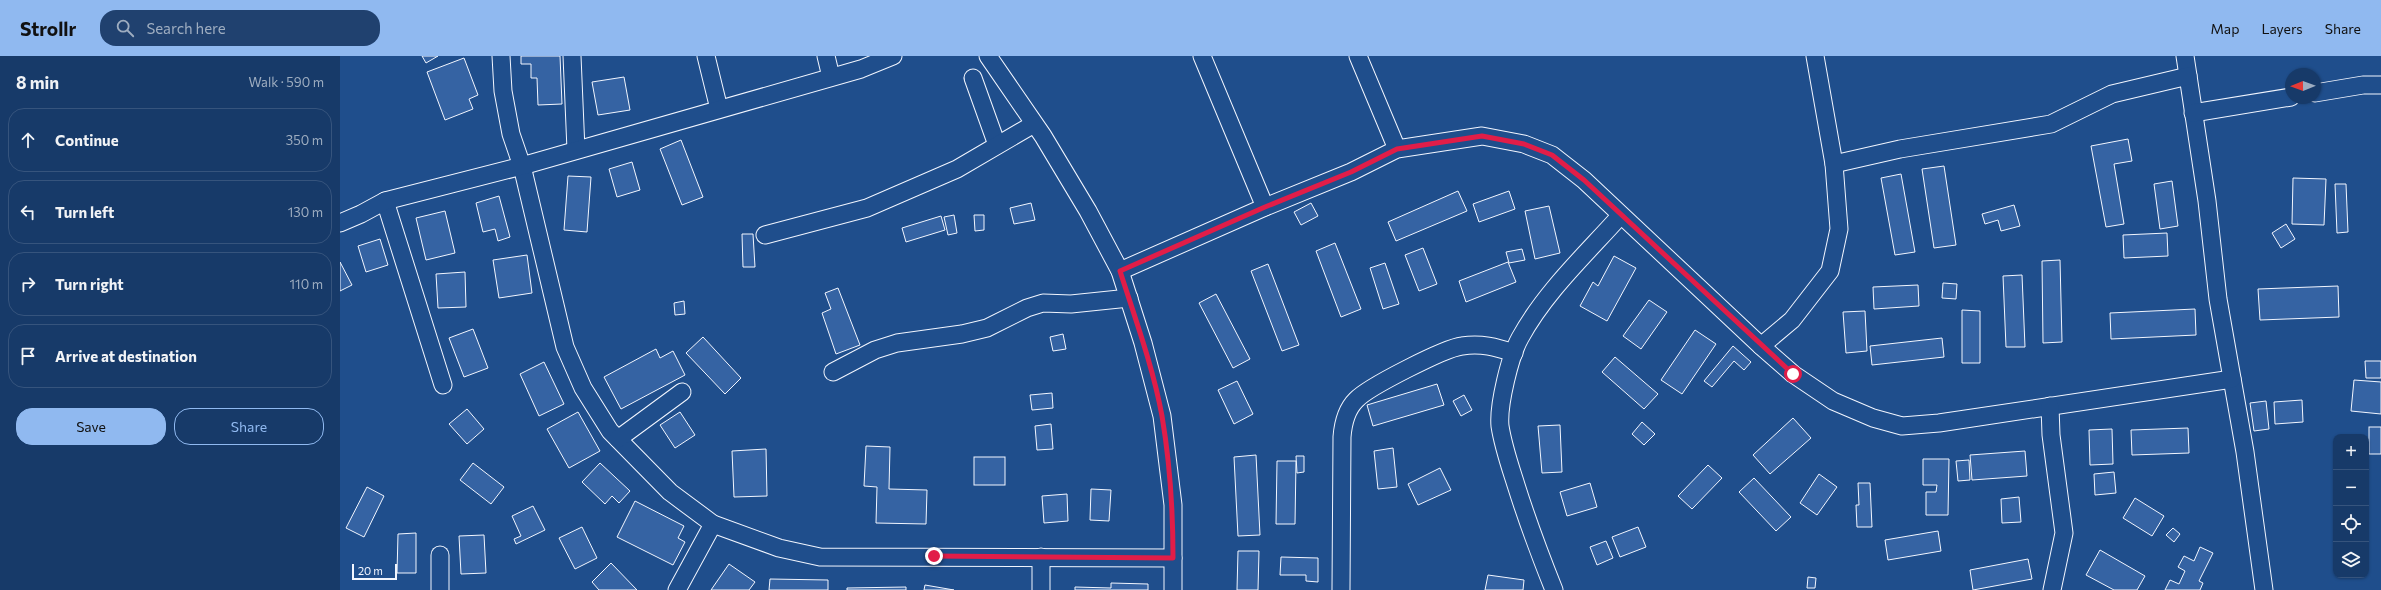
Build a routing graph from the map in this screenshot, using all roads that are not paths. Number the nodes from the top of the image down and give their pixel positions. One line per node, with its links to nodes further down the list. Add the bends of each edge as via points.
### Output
1 (501, 56): 24 (street, via 503,91 511,134)
2 (572, 56): 22 (street)
3 (706, 56): 17 (street)
4 (826, 56): 12 (street)
5 (893, 56): 12 (street, via 861,69)
6 (988, 56): 19 (street)
7 (1202, 56): 26 (street)
8 (1358, 56): 21 (street)
9 (1815, 56): 23 (street)
10 (2185, 56): 11 (street)
11 (2188, 76): 18 (street); 23 (street, via 2112,94 2051,124 1900,149)
12 (831, 77): 17 (street)
13 (973, 78): 20 (street)
14 (2381, 85): 15 (street, via 2363,85)
15 (2321, 92)
16 (2285, 98): 18 (street)
17 (719, 109): 22 (street)
18 (2193, 113): 35 (street, via 2207,201 2218,299)
19 (1034, 124): 20 (street); 30 (street, via 1088,211)
20 (997, 146): 29 (street, via 957,169 867,208)
21 (1397, 149): 26 (street, via 1351,172); 27 (street, via 1482,136 1524,144 1552,155 1584,180)
22 (576, 150): 24 (street)
23 (1834, 164): 32 (street, via 1839,229 1830,271 1792,320)
24 (522, 166): 25 (street); 39 (street, via 565,347 583,388 610,431)
25 (385, 201): 28 (street); 36 (street)
26 (1265, 207): 30 (street)
27 (1620, 216): 32 (street); 33 (street, via 1538,310 1520,338)
28 (340, 223)
29 (765, 235)
30 (1120, 271): 31 (street)
31 (1129, 298): 34 (street, via 1070,304 1043,303 987,328 897,343 875,350); 43 (street, via 1162,416 1173,505)
32 (1761, 346): 38 (street, via 1793,374 1834,401 1873,418 1902,426)
33 (1514, 353): 48 (street, via 1485,344 1461,346 1417,364 1355,400 1344,420 1342,437); 49 (street, via 1504,390 1500,425 1509,464 1525,513)
34 (833, 372)
35 (2232, 379): 38 (street); 51 (street)
36 (443, 385)
37 (682, 392): 39 (street)
38 (2050, 406): 50 (street, via 2064,533)
39 (618, 439): 40 (street, via 670,492)
40 (713, 524): 42 (street, via 778,548 820,557); 45 (street)
41 (440, 555): 44 (street)
42 (1041, 557): 43 (street); 46 (street)
43 (1173, 558): 47 (street)
44 (440, 590)
45 (678, 590)
46 (1041, 590)
47 (1173, 590)
48 (1341, 590)
49 (1554, 590)
50 (2052, 590)
51 (2264, 590)

